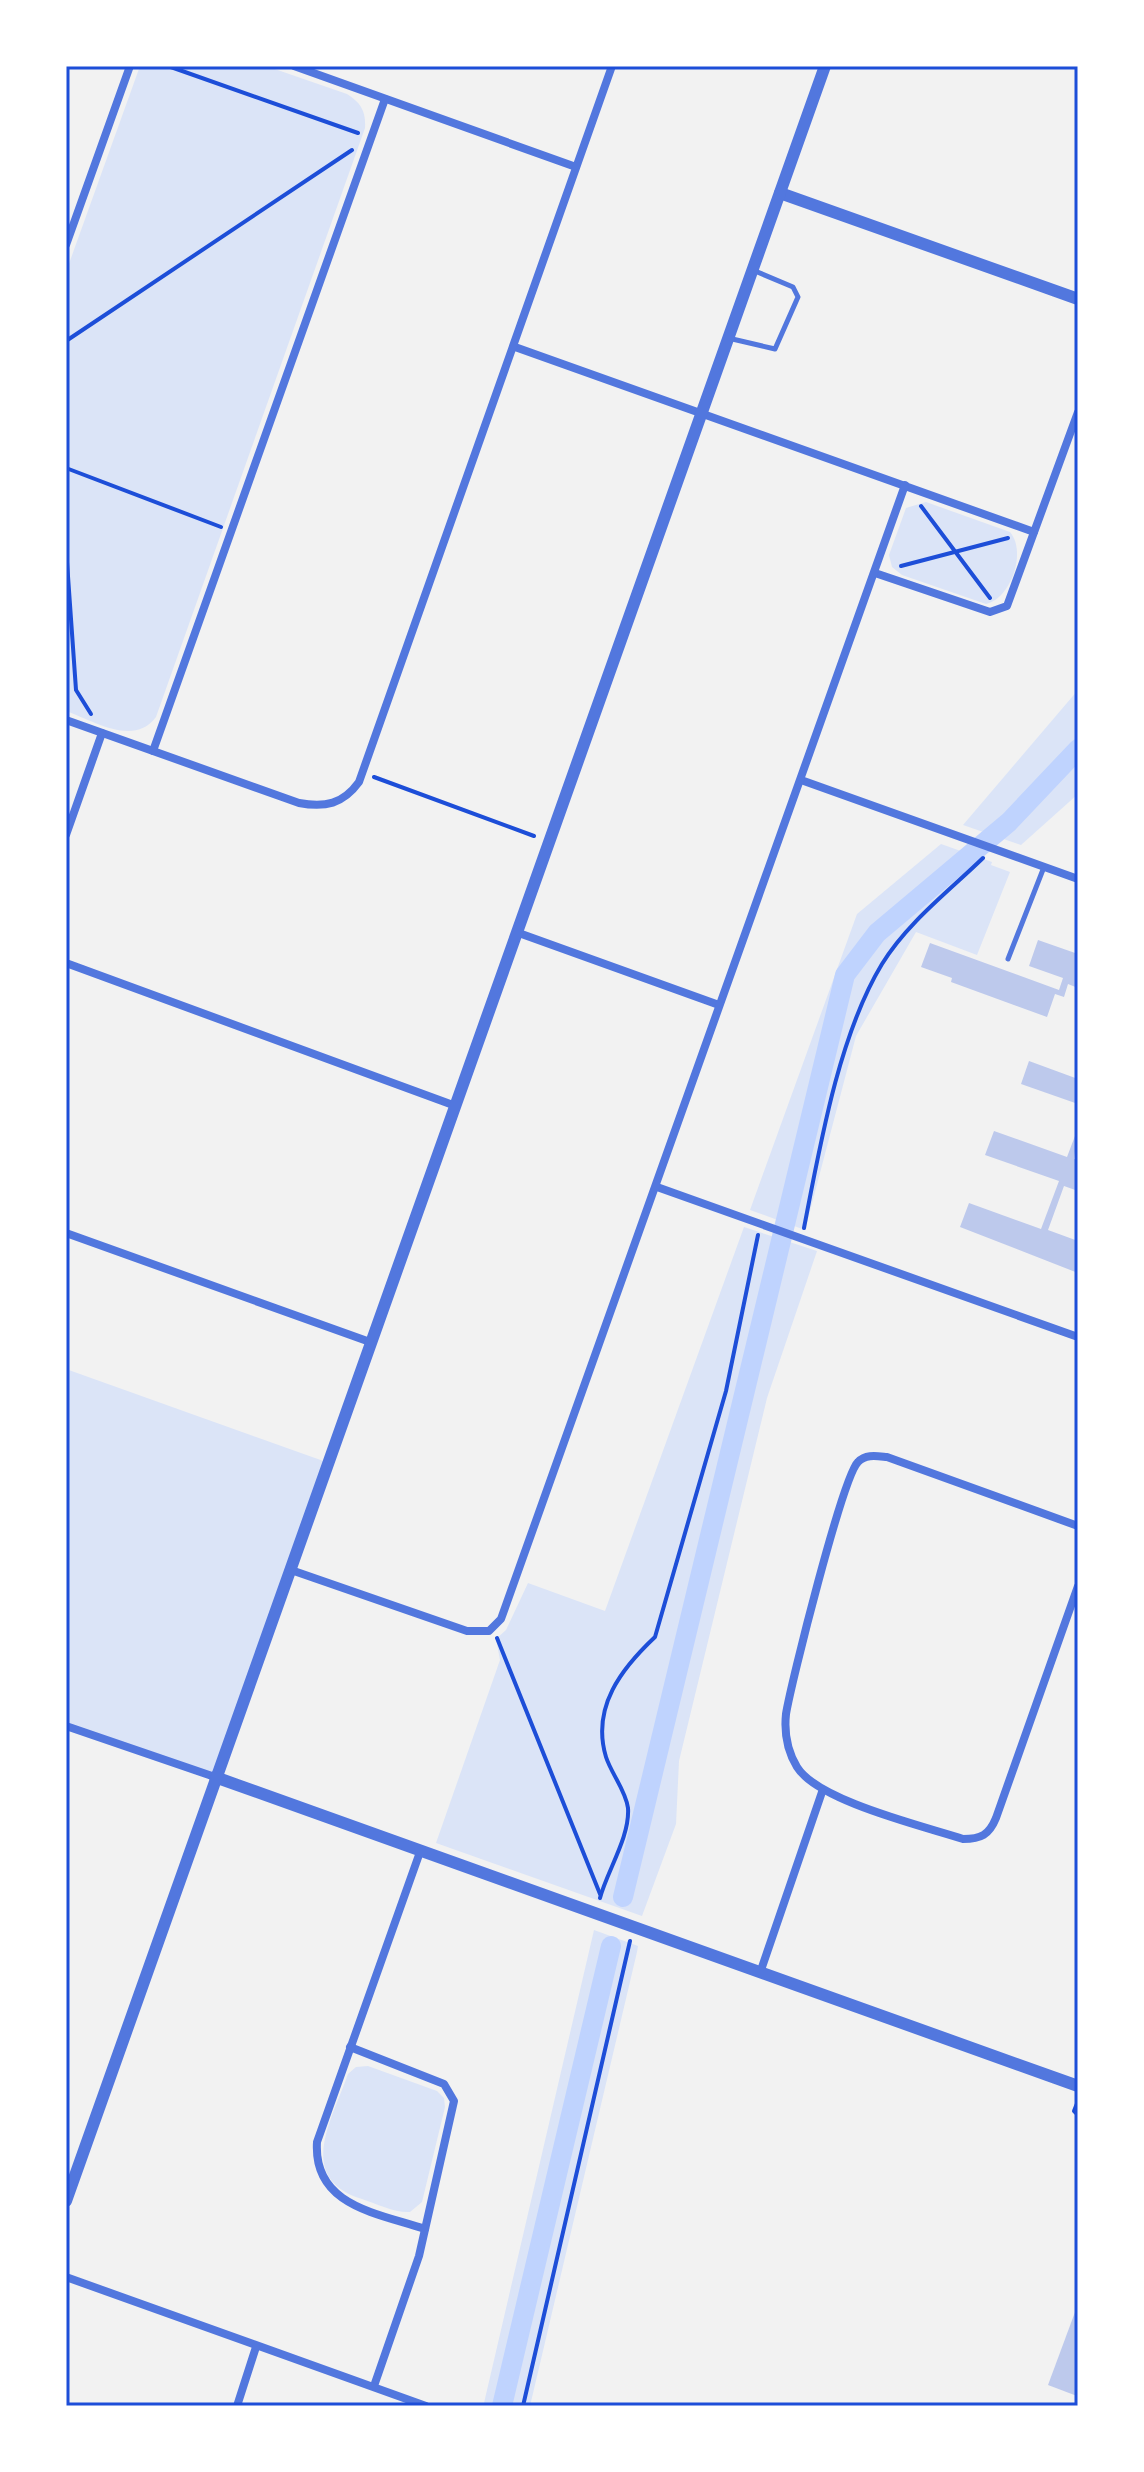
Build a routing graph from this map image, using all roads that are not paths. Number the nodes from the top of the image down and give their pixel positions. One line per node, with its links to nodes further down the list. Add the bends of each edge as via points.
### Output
1 (130, 66): 8 (street)
2 (294, 66): 5 (street)
3 (612, 66): 6 (street)
4 (825, 66): 7 (street)
5 (385, 99): 6 (street); 20 (street)
6 (576, 167): 12 (street)
7 (780, 193): 9 (street); 10 (street)
8 (66, 245)
9 (752, 270): 11 (street); 11 (lane, via 793,287 798,297 775,349)
10 (1078, 299)
11 (727, 338): 13 (street)
12 (515, 347): 13 (street); 20 (street, via 351,793 315,806)
13 (700, 411): 15 (street); 25 (street)
14 (1078, 412): 16 (street)
15 (905, 485): 16 (street); 17 (street)
16 (1034, 532): 17 (street, via 1012,598 999,611)
17 (875, 573): 21 (street)
18 (66, 720): 19 (street)
19 (102, 733): 20 (street); 22 (street)
20 (153, 751)
21 (801, 780): 23 (street); 28 (street)
22 (66, 835)
23 (1044, 867): 24 (street); 26 (lane)
24 (1078, 879)
25 (516, 932): 28 (street); 29 (street)
26 (1008, 959)
27 (66, 963): 29 (street)
28 (719, 1005): 30 (street)
29 (453, 1105): 33 (street)
30 (657, 1187): 32 (street); 35 (street, via 504,1614 493,1628 467,1631)
31 (66, 1233): 33 (street)
32 (1078, 1337)
33 (370, 1342): 35 (street)
34 (1078, 1526): 39 (street, via 887,1457 871,1455 858,1461 827,1551 787,1714 789,1749 808,1782)
35 (291, 1570): 38 (street)
36 (1078, 1586): 39 (street, via 990,1831 978,1839 963,1839)
37 (66, 1726): 38 (street)
38 (215, 1777): 40 (street); 44 (street)
39 (822, 1792): 41 (street)
40 (420, 1852): 41 (street, via 598,1910 633,1934); 42 (street)
41 (760, 1973): 43 (street)
42 (350, 2047): 45 (street, via 444,2084 451,2092 453,2112); 45 (street, via 317,2142 319,2172 339,2197)
43 (1078, 2086)
44 (66, 2201)
45 (425, 2229): 48 (street)
46 (66, 2277): 47 (street)
47 (256, 2347): 48 (street); 49 (street)
48 (374, 2386): 50 (street)
49 (237, 2406)
50 (426, 2406)

